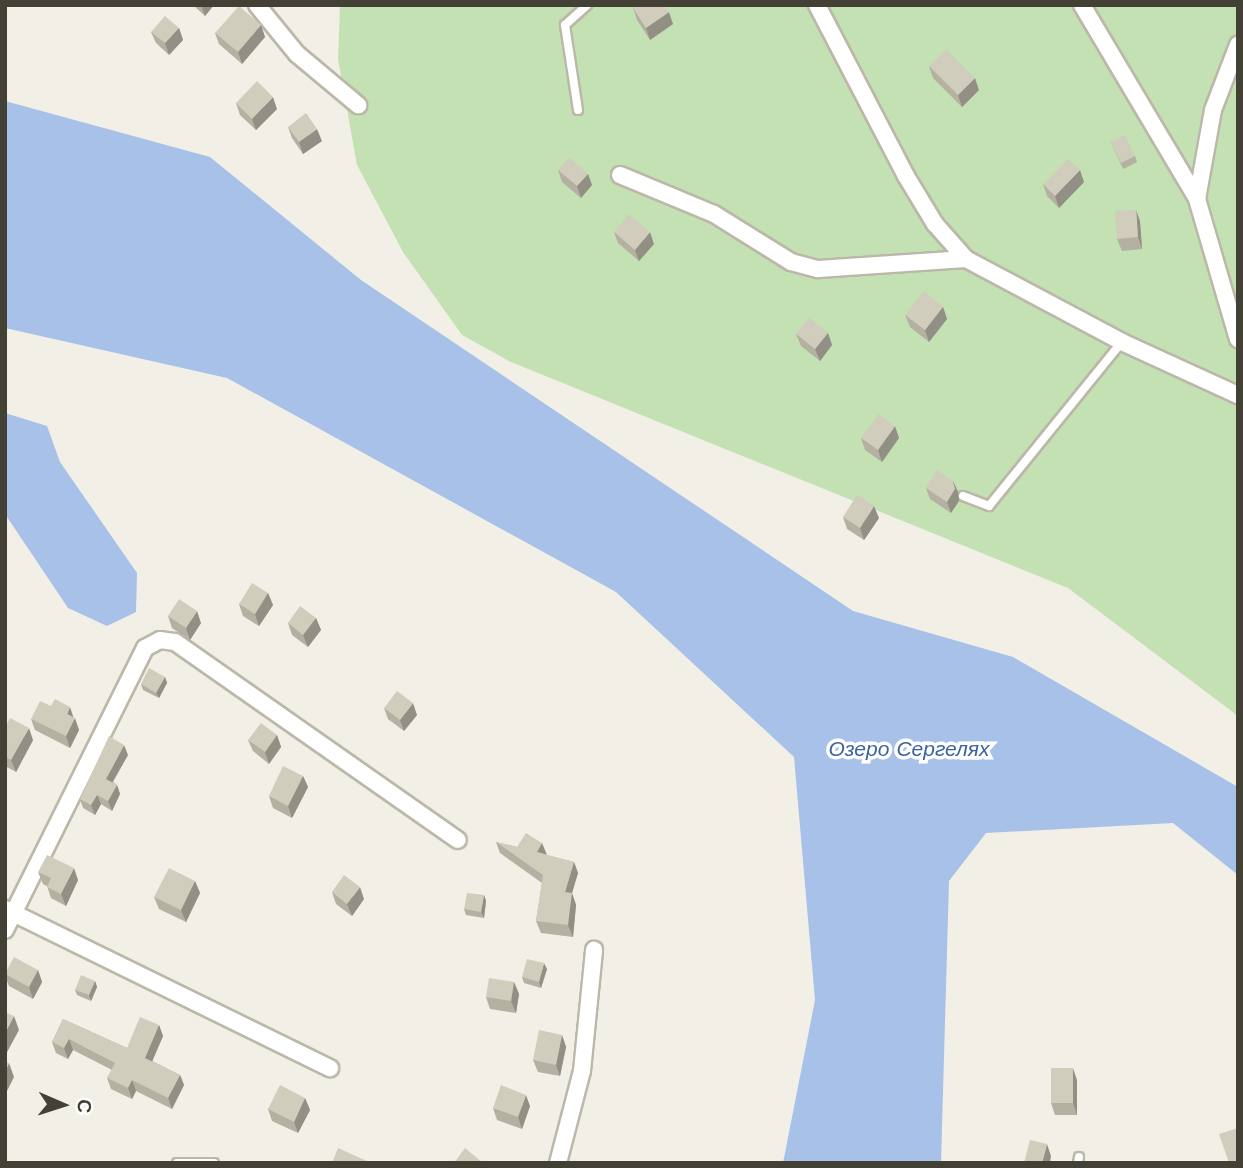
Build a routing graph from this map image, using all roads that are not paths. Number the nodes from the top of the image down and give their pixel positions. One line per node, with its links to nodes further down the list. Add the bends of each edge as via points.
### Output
1 (257, 5): 6 (street, via 297,54)
2 (587, 5): 7 (lane, via 565,25)
3 (817, 5): 10 (street, via 906,176 935,224)
4 (1082, 5): 9 (street)
5 (1238, 45): 9 (street, via 1213,110)
6 (358, 105)
7 (578, 110)
8 (620, 175): 10 (street, via 714,214 800,264 818,269)
9 (1197, 199): 11 (street)
10 (966, 259): 12 (street)
11 (1238, 339)
12 (1122, 342): 13 (street); 14 (lane, via 989,506)
13 (1238, 395)
14 (963, 496)
15 (457, 840): 16 (street, via 174,642 160,640 145,648)
16 (10, 911): 17 (street); 19 (street)
17 (5, 930)
18 (594, 950): 22 (street, via 582,1071)
19 (330, 1068)
20 (177, 1163): 21 (lane)
21 (214, 1163)
22 (558, 1163)

